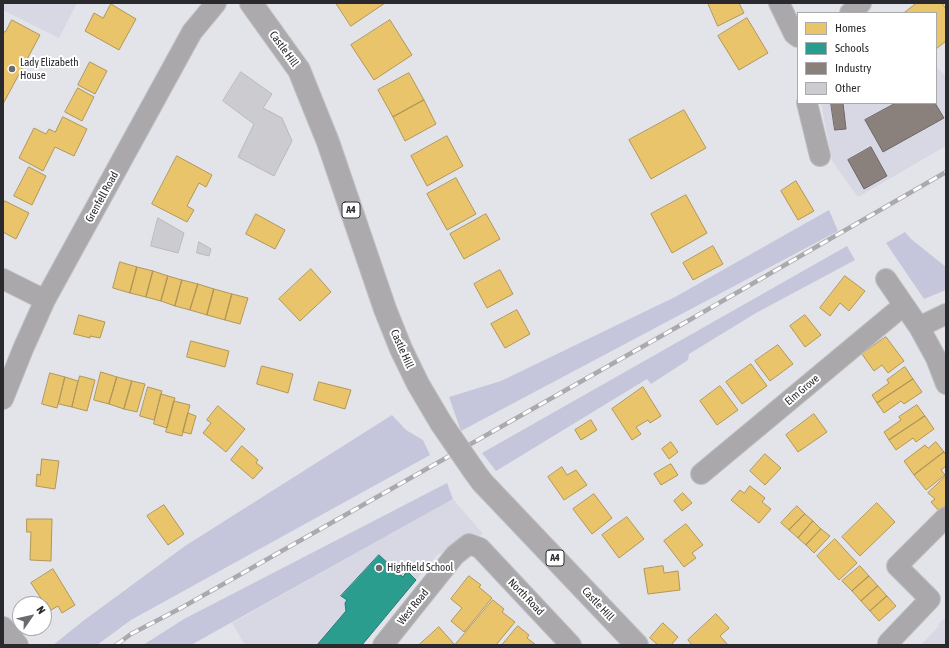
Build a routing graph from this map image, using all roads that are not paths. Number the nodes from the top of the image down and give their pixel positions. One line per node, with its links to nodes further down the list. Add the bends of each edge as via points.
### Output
1 (216, 3): 11 (street, Grenfell Road, via 192,32)
2 (251, 3): 25 (main road, Castle Hill / A4, bridge, via 299,70 328,142 385,310 418,384 441,423 482,482)
3 (780, 3): 6 (street)
4 (861, 3): 5 (street)
5 (851, 12)
6 (797, 36)
7 (807, 104): 8 (street)
8 (820, 156)
9 (3, 279): 11 (street)
10 (886, 279): 12 (street)
11 (44, 300): 16 (street, Grenfell Road)
12 (904, 305): 14 (street); 17 (street, Elm Grove)
13 (946, 314): 14 (street)
14 (919, 327): 15 (street, via 936,358)
15 (946, 384)
16 (3, 399)
17 (701, 474)
18 (946, 517): 21 (street, via 897,566 930,599)
19 (480, 548): 23 (street, West Road, via 469,544 455,555); 24 (street, North Road)
20 (3, 627): 22 (street)
21 (888, 643)
22 (18, 645)
23 (383, 645)
24 (571, 645)
25 (636, 645)

